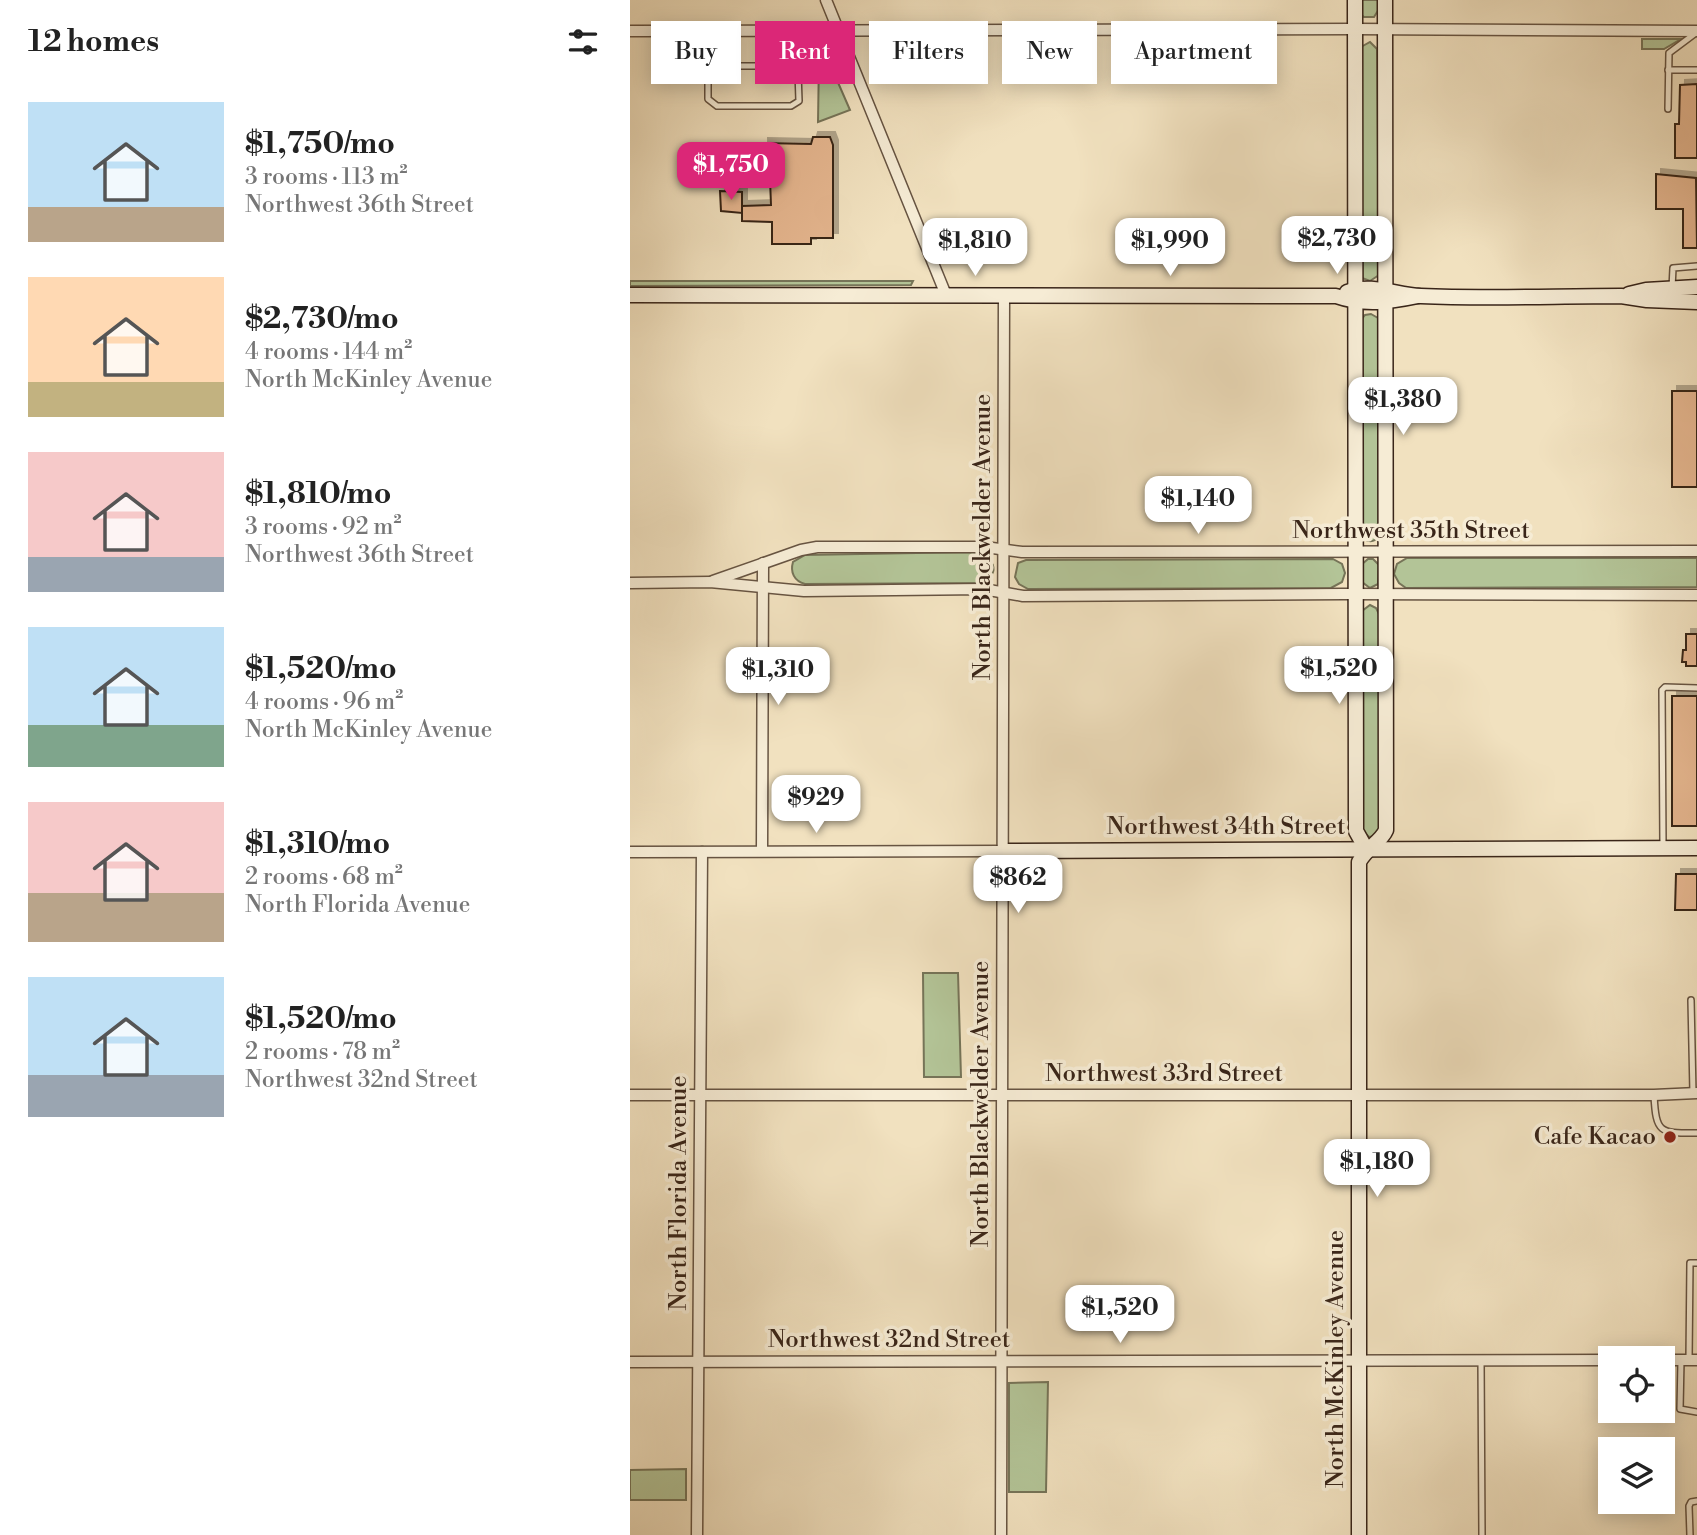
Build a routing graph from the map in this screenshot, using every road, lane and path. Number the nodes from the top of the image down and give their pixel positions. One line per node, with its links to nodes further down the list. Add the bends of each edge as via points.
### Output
1 (826, 0): 4 (street)
2 (1355, 0): 5 (street, North McKinley Avenue)
3 (1385, 0): 6 (street, North McKinley Avenue)
4 (835, 21)
5 (1355, 29): 6 (street); 7 (street); 22 (street, North McKinley Avenue)
6 (1385, 29): 10 (street); 23 (street, North McKinley Avenue)
7 (855, 30)
8 (630, 31): 9 (street)
9 (651, 31)
10 (1697, 32): 13 (lane, via 1669,53)
11 (708, 65): 11 (lane, via 708,99 716,106 791,106 799,101 797,72 787,66)
12 (855, 70): 20 (street)
13 (1668, 70): 14 (lane); 15 (lane)
14 (1697, 70)
15 (1668, 109)
16 (1697, 266): 18 (lane, via 1673,268)
17 (1697, 287): 18 (street)
18 (1672, 288): 24 (street)
19 (630, 295): 20 (street)
20 (946, 295): 21 (street)
21 (1004, 295): 22 (street); 26 (street, North Blackwelder Avenue)
22 (1355, 296): 23 (street); 28 (street, North McKinley Avenue)
23 (1385, 296): 24 (street); 29 (street, North McKinley Avenue)
24 (1621, 296): 25 (street)
25 (1697, 302)
26 (1004, 550): 28 (street, Northwest 35th Street); 30 (street, Northwest 35th Street, via 817,547); 34 (street, North Blackwelder Avenue)
27 (1697, 551): 29 (street, Northwest 35th Street)
28 (1355, 552): 29 (street, Northwest 35th Street); 35 (street, North McKinley Avenue)
29 (1386, 552): 36 (street, North McKinley Avenue)
30 (763, 563): 31 (street, Northwest 35th Street); 33 (street)
31 (710, 582): 32 (street, Northwest 35th Street); 33 (street, Northwest 35th Street)
32 (630, 583)
33 (763, 587): 34 (street, Northwest 35th Street); 42 (street)
34 (1003, 593): 35 (street, Northwest 35th Street); 43 (street, North Blackwelder Avenue)
35 (1356, 594): 36 (street, Northwest 35th Street); 41 (street, North McKinley Avenue, via 1356,831)
36 (1385, 594): 37 (street, Northwest 35th Street); 41 (street, North McKinley Avenue, via 1386,830)
37 (1697, 595)
38 (1697, 688): 39 (lane, via 1662,690)
39 (1663, 848): 40 (street, Northwest 34th Street); 41 (street, Northwest 34th Street)
40 (1697, 848)
41 (1366, 849): 43 (street, Northwest 34th Street); 51 (street, North McKinley Avenue, via 1359,862)
42 (762, 851): 43 (street, Northwest 34th Street); 45 (street, Northwest 34th Street)
43 (1003, 851): 50 (street, North Blackwelder Avenue)
44 (630, 852): 45 (street, Northwest 34th Street)
45 (702, 852): 49 (street, North Florida Avenue)
46 (1691, 1000): 47 (lane)
47 (1695, 1093): 52 (street, Northwest 33rd Street)
48 (630, 1095): 49 (street, Northwest 33rd Street)
49 (700, 1095): 50 (street, Northwest 33rd Street); 63 (street, North Florida Avenue)
50 (1002, 1095): 51 (street, Northwest 33rd Street); 61 (street, North Blackwelder Avenue)
51 (1359, 1095): 52 (street, Northwest 33rd Street); 57 (street, North McKinley Avenue)
52 (1654, 1095): 53 (lane, via 1655,1120 1670,1133)
53 (1697, 1133)
54 (1694, 1263): 55 (lane)
55 (1689, 1324): 56 (lane); 60 (lane)
56 (1697, 1325)
57 (1359, 1360): 58 (street, Northwest 32nd Street); 61 (street, Northwest 32nd Street); 68 (street, North McKinley Avenue)
58 (1481, 1360): 59 (street, Northwest 32nd Street); 69 (lane)
59 (1598, 1360)
60 (1689, 1360): 64 (lane, via 1680,1409)
61 (1001, 1361): 63 (street, Northwest 32nd Street); 67 (street, North Blackwelder Avenue)
62 (630, 1362): 63 (street, Northwest 32nd Street)
63 (698, 1362): 66 (street, North Florida Avenue)
64 (1697, 1412)
65 (1697, 1501): 70 (lane, via 1689,1506)
66 (697, 1535)
67 (1001, 1535)
68 (1359, 1535)
69 (1482, 1535)
70 (1690, 1535)

